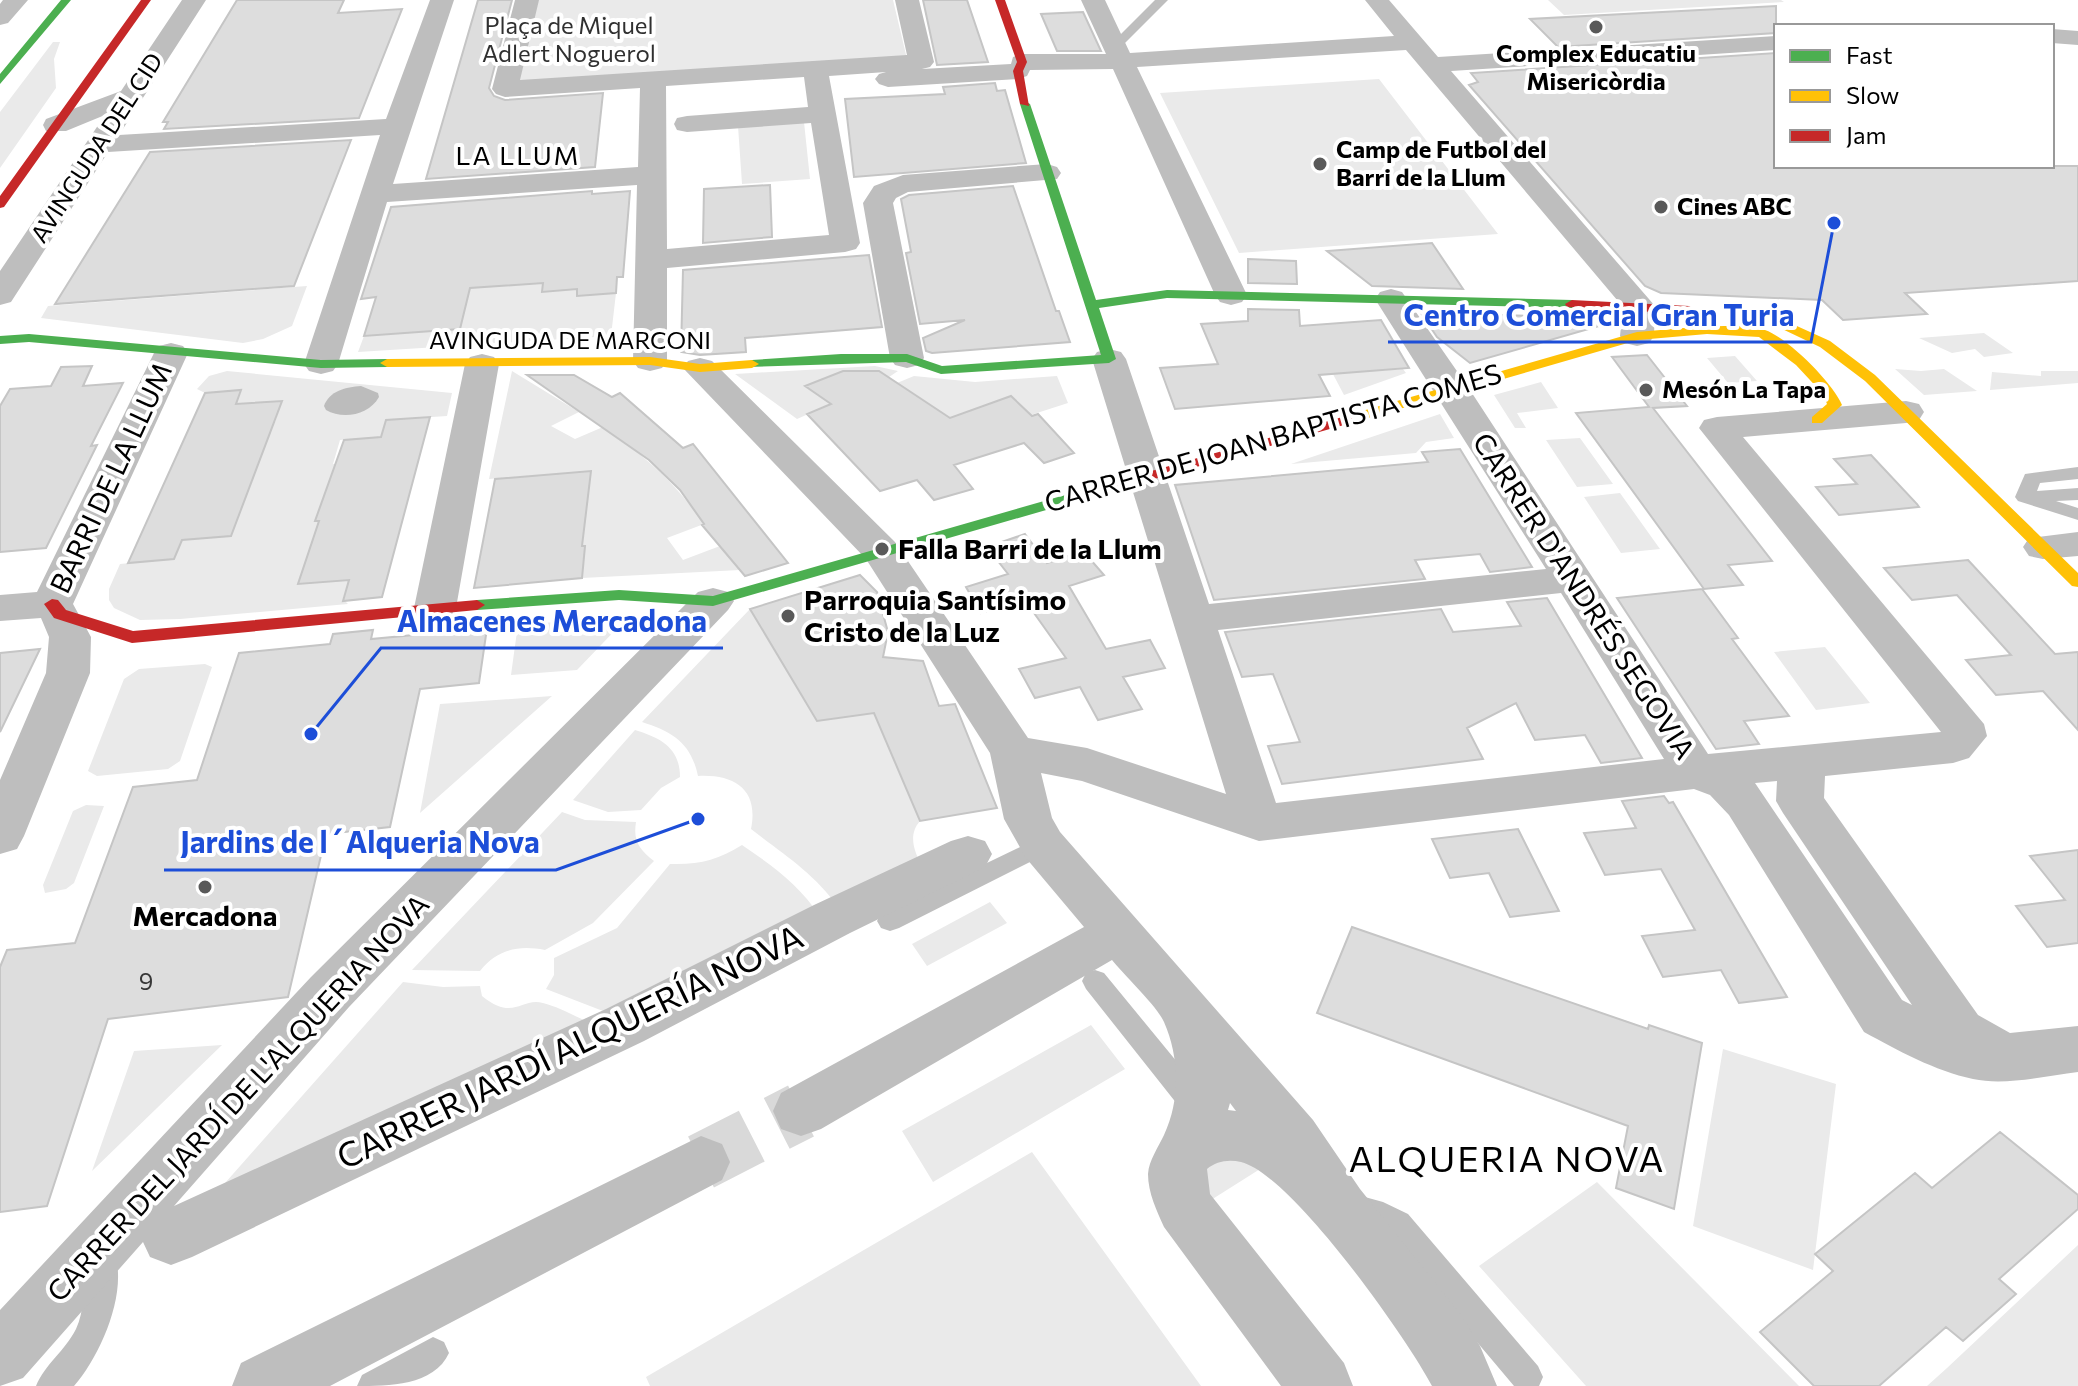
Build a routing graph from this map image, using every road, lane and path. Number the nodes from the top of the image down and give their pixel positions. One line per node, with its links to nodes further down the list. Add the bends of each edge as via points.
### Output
1 (16, 0): 12 (street)
2 (66, 0): 22 (street)
3 (146, 0): 17 (street, AVINGUDA DEL CID)
4 (194, 0): 24 (street, AVINGUDA DEL CID)
5 (442, 0): 27 (street)
6 (527, 0): 21 (street, via 505,89)
7 (907, 0): 23 (street, via 921,62)
8 (1000, 0): 20 (street)
9 (1093, 0): 18 (street)
10 (1162, 0): 18 (lane, via 1117,44)
11 (1377, 0): 15 (street)
12 (0, 18)
13 (2054, 36): 14 (street)
14 (2078, 38)
15 (1412, 42): 18 (street); 19 (street)
16 (1774, 43): 19 (street)
17 (91, 60): 24 (street); 26 (street, AVINGUDA DEL CID)
18 (1123, 60): 20 (street); 35 (street)
19 (1430, 65): 38 (street)
20 (1020, 66): 23 (street); 29 (street, via 1027,113)
21 (653, 80): 23 (street); 30 (street)
22 (0, 81)
23 (819, 89): 25 (street); 33 (street, via 845,243)
24 (131, 96): 26 (street); 28 (street, AVINGUDA DEL CID)
25 (687, 124)
26 (56, 125): 32 (street, AVINGUDA DEL CID)
27 (397, 126): 28 (street); 31 (street)
28 (102, 144): 34 (street, AVINGUDA DEL CID)
29 (1047, 173): 37 (street); 41 (street, via 903,184 884,192 878,203)
30 (652, 175): 31 (street); 33 (street)
31 (377, 194): 44 (street)
32 (0, 204)
33 (651, 260): 43 (street)
34 (0, 295)
35 (1231, 295): 36 (street); 37 (street, via 1167,294)
36 (1391, 299): 38 (street); 47 (street, CARRER D'ANDRÉS SEGOVIA)
37 (1091, 305): 42 (street)
38 (1638, 321): 47 (street, CARRER DE JOAN BAPTISTA COMES); 48 (street, via 1759,316 1793,326 1835,352); 49 (street, via 1762,333 1786,348 1830,393 1835,405)
39 (0, 340): 40 (street, AVINGUDA DE MARCONI, via 29,338)
40 (171, 353): 44 (street, AVINGUDA DE MARCONI); 63 (street, BARRI DE LA LLUM)
41 (907, 358): 42 (street, AVINGUDA DE MARCONI, via 941,370); 46 (street, AVINGUDA DE MARCONI)
42 (1109, 359): 51 (street)
43 (650, 361): 45 (street, AVINGUDA DE MARCONI); 46 (street, AVINGUDA DE MARCONI)
44 (321, 364): 45 (street, AVINGUDA DE MARCONI)
45 (482, 364): 62 (street)
46 (700, 368): 57 (street)
47 (1451, 387): 51 (street, CARRER DE JOAN BAPTISTA COMES); 58 (street, CARRER D'ANDRÉS SEGOVIA)
48 (1906, 412): 49 (street); 54 (street)
49 (1817, 420): 68 (street, via 1717,428 1962,724 1964,736 1953,747)
50 (2078, 473): 53 (lane, via 2032,478)
51 (1146, 475): 57 (street, CARRER DE JOAN BAPTISTA COMES); 64 (street)
52 (2078, 494): 53 (lane)
53 (2025, 497): 54 (lane); 55 (lane)
54 (1996, 500): 56 (street)
55 (2078, 514)
56 (2060, 546): 59 (street)
57 (881, 551): 60 (street, CARRER DE JOAN BAPTISTA COMES); 67 (street)
58 (1572, 579): 64 (street); 69 (street, CARRER D'ANDRÉS SEGOVIA)
59 (2078, 582)
60 (713, 601): 62 (street, via 619,595); 85 (street, CARRER DEL JARDÍ DE L'ALQUERIA NOVA, via 341,980)
61 (0, 608): 63 (street)
62 (435, 608): 65 (street)
63 (56, 609): 65 (street); 66 (street, via 70,637)
64 (1192, 619): 70 (street)
65 (132, 637): 66 (street, via 107,645)
66 (68, 673): 71 (street)
67 (1013, 752): 70 (street, via 1087,765); 72 (street, via 1028,819)
68 (1809, 760): 69 (street); 79 (street, via 1800,780 1800,801 1959,1031 1990,1050)
69 (1708, 771): 70 (street); 79 (street, CARRER D'ANDRÉS SEGOVIA, via 1746,803 1883,1016 1974,1056)
70 (1259, 823)
71 (0, 836)
72 (1043, 845): 74 (lane); 75 (street)
73 (968, 854): 84 (street, CARRER JARDÍ ALQUERÍA NOVA, via 625,1025)
74 (890, 921)
75 (1116, 933): 77 (street); 80 (street, via 862,1076)
76 (1095, 981): 81 (lane)
77 (1184, 1011): 81 (street, via 1207,1070); 83 (street, via 1293,1138)
78 (2078, 1049): 79 (street)
79 (2022, 1056)
80 (807, 1119)
81 (1195, 1129): 83 (street, via 1259,1141); 92 (street, via 1176,1179 1185,1208)
82 (712, 1167): 90 (street, via 637,1194)
83 (1336, 1202): 88 (lane, via 1397,1224); 93 (street, via 1450,1349)
84 (171, 1237)
85 (103, 1242): 87 (street, CARRER DEL JARDÍ DE L'ALQUERIA NOVA); 89 (lane, via 100,1309 88,1340)
86 (433, 1353): 91 (lane)
87 (0, 1356)
88 (1527, 1377)
89 (52, 1386)
90 (264, 1386)
91 (373, 1386)
92 (1321, 1386)
93 (1465, 1386)

